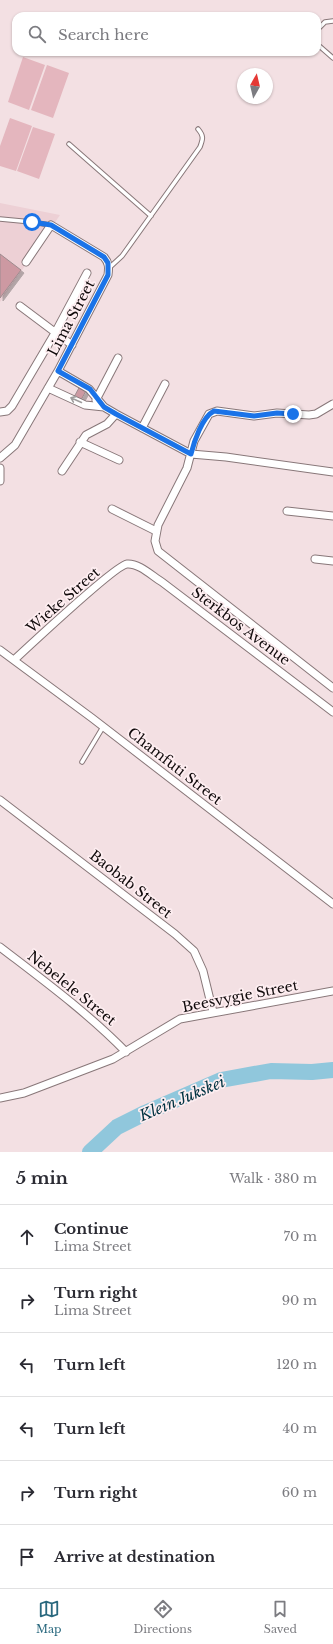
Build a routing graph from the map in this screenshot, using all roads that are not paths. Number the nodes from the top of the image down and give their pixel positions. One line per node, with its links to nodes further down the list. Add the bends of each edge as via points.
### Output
1 (333, 21): 2 (lane, via 325,22)
2 (321, 26)
3 (321, 48): 4 (lane)
4 (333, 58)
5 (198, 129): 7 (lane, via 203,139 200,147)
6 (68, 144): 7 (lane)
7 (151, 216): 11 (lane, via 122,256)
8 (0, 219): 9 (lane)
9 (51, 225): 10 (street); 11 (street, Lima Street, via 104,257)
10 (26, 262)
11 (109, 268): 15 (street, Lima Street, via 108,275)
12 (87, 273): 14 (street)
13 (20, 306): 14 (street)
14 (55, 333): 15 (street); 24 (street, via 12,406 7,411)
15 (72, 345): 17 (street, Lima Street)
16 (118, 358): 20 (street)
17 (58, 371): 19 (street, Lima Street); 20 (street, via 90,389)
18 (165, 384): 26 (street)
19 (48, 388): 22 (street, one-way to 19); 29 (street, Lima Street, via 15,445)
20 (97, 398): 22 (street); 23 (street)
21 (333, 404): 28 (street, via 316,414 309,415 277,413 254,416 214,411 199,431)
22 (93, 406): 23 (street)
23 (104, 407): 25 (street)
24 (0, 412)
25 (116, 414): 26 (street); 27 (street, via 107,424 86,434)
26 (142, 428): 28 (street)
27 (80, 442): 30 (street); 32 (street)
28 (191, 454): 33 (street); 38 (street, via 187,468)
29 (0, 458)
30 (119, 460)
31 (0, 468): 34 (street)
32 (62, 471)
33 (333, 472)
34 (0, 481)
35 (112, 509): 38 (street)
36 (287, 511): 37 (street)
37 (333, 516)
38 (156, 531): 44 (street, via 158,551)
39 (315, 559): 40 (street)
40 (333, 561)
41 (131, 565): 43 (street, Wieke Street, via 122,566); 45 (street, Sterkbos Avenue, via 141,568 162,582)
42 (0, 650): 43 (street, Chamfuti Street)
43 (14, 660): 46 (street, Chamfuti Street)
44 (333, 688)
45 (333, 712)
46 (104, 727): 47 (lane); 49 (street, Chamfuti Street)
47 (82, 762)
48 (0, 800): 52 (street, Baobab Street, via 175,934 194,952 203,971)
49 (333, 904)
50 (0, 947): 53 (street, Nebelele Street, via 62,995)
51 (333, 991): 52 (street, Beesvygie Street)
52 (213, 1012): 53 (street, Beesvygie Street, via 180,1019)
53 (126, 1052): 54 (street, Beesvygie Street, via 113,1060 24,1093)
54 (0, 1098)

